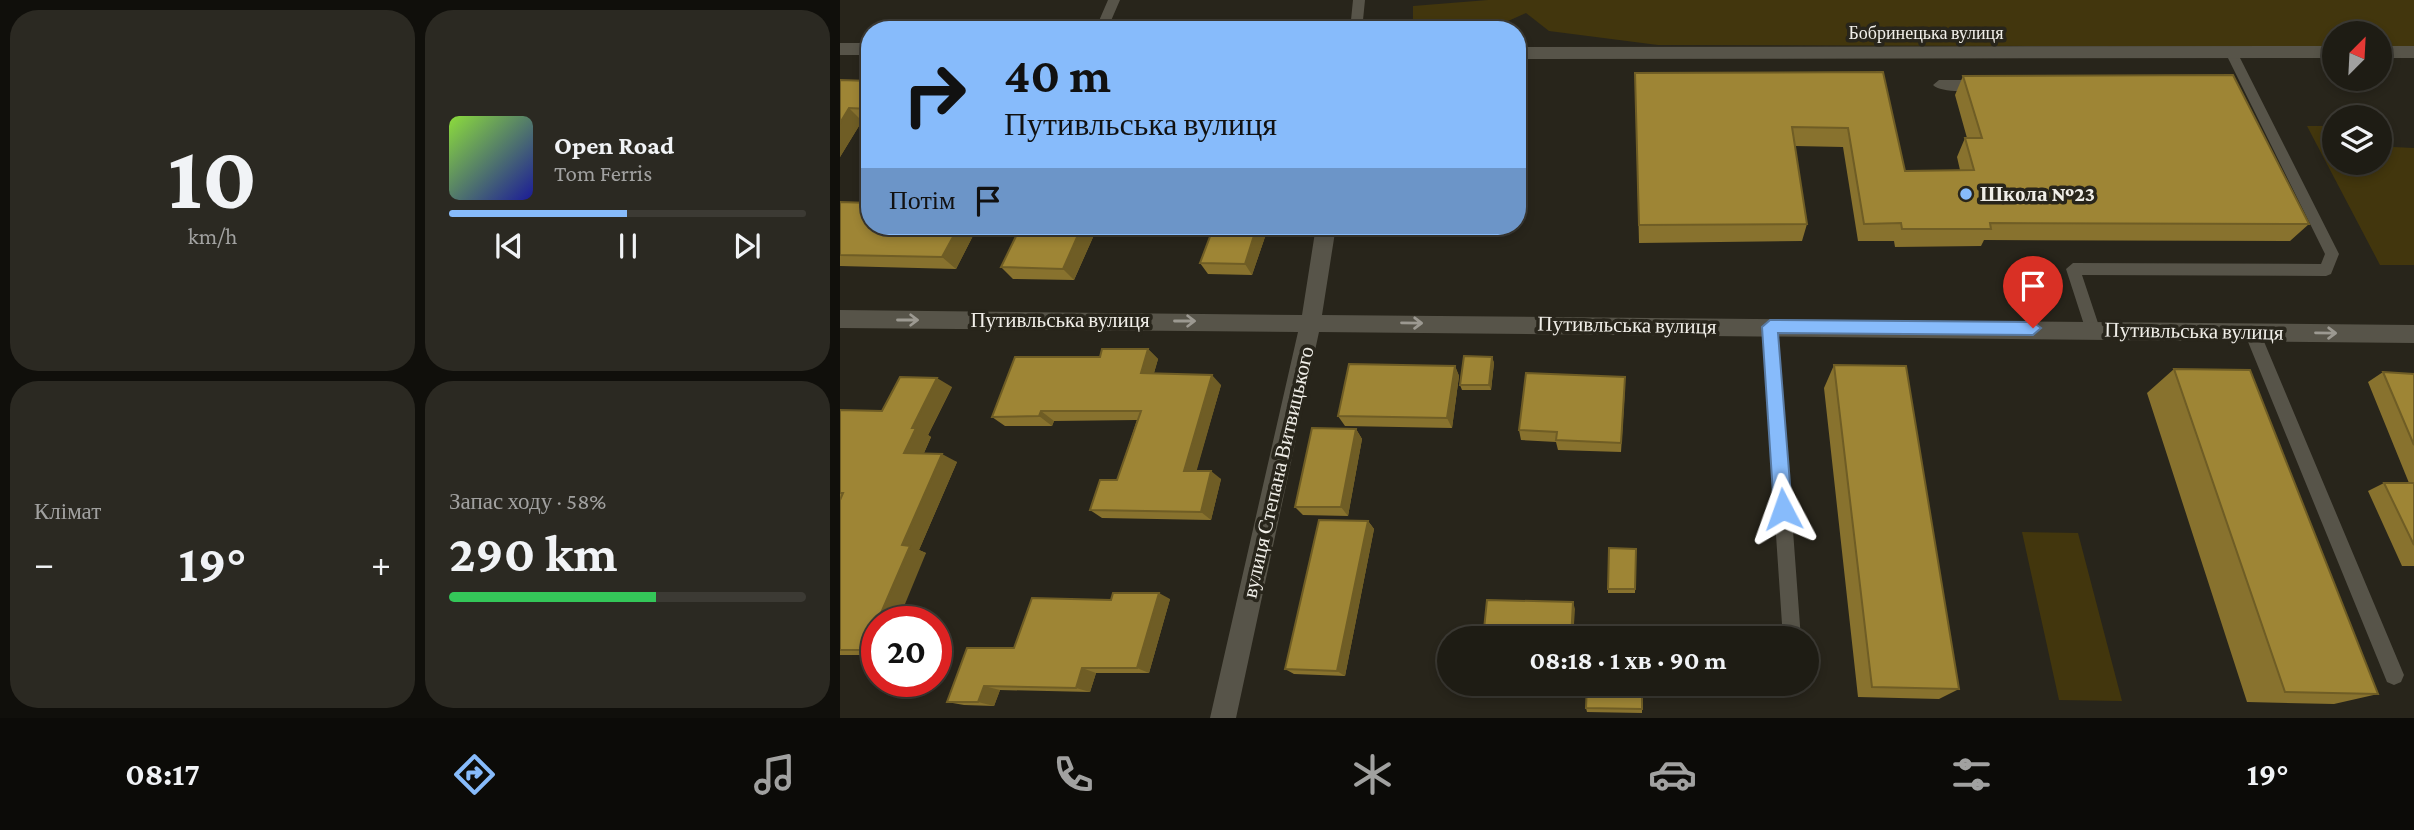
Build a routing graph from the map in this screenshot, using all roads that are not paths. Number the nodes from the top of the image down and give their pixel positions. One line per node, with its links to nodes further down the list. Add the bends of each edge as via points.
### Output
1 (1114, 0): 3 (lane)
2 (1359, 2): 4 (lane)
3 (1105, 21)
4 (1357, 21)
5 (840, 49): 6 (street)
6 (861, 49)
7 (2231, 52): 8 (street, Бобринецька вулиця); 11 (street, Бобринецька вулиця); 18 (lane, via 2241,86 2332,254 2326,270 2073,269)
8 (2322, 52)
9 (2392, 52): 10 (street)
10 (2414, 52)
11 (1526, 53)
12 (1939, 85): 13 (lane)
13 (1993, 85)
14 (1325, 235): 16 (street, вулиця Степана Витвицького)
15 (840, 319): 16 (street, Путивльська вулиця, one-way to 16)
16 (1311, 322): 17 (street, Путивльська вулиця, one-way to 17); 23 (street, вулиця Степана Витвицького)
17 (1770, 327): 18 (street, Путивльська вулиця); 21 (lane)
18 (2092, 330): 19 (street, Путивльська вулиця)
19 (2252, 332): 20 (street, Путивльська вулиця, one-way to 20); 22 (lane)
20 (2414, 334)
21 (1791, 626)
22 (2394, 675)
23 (1223, 718)

